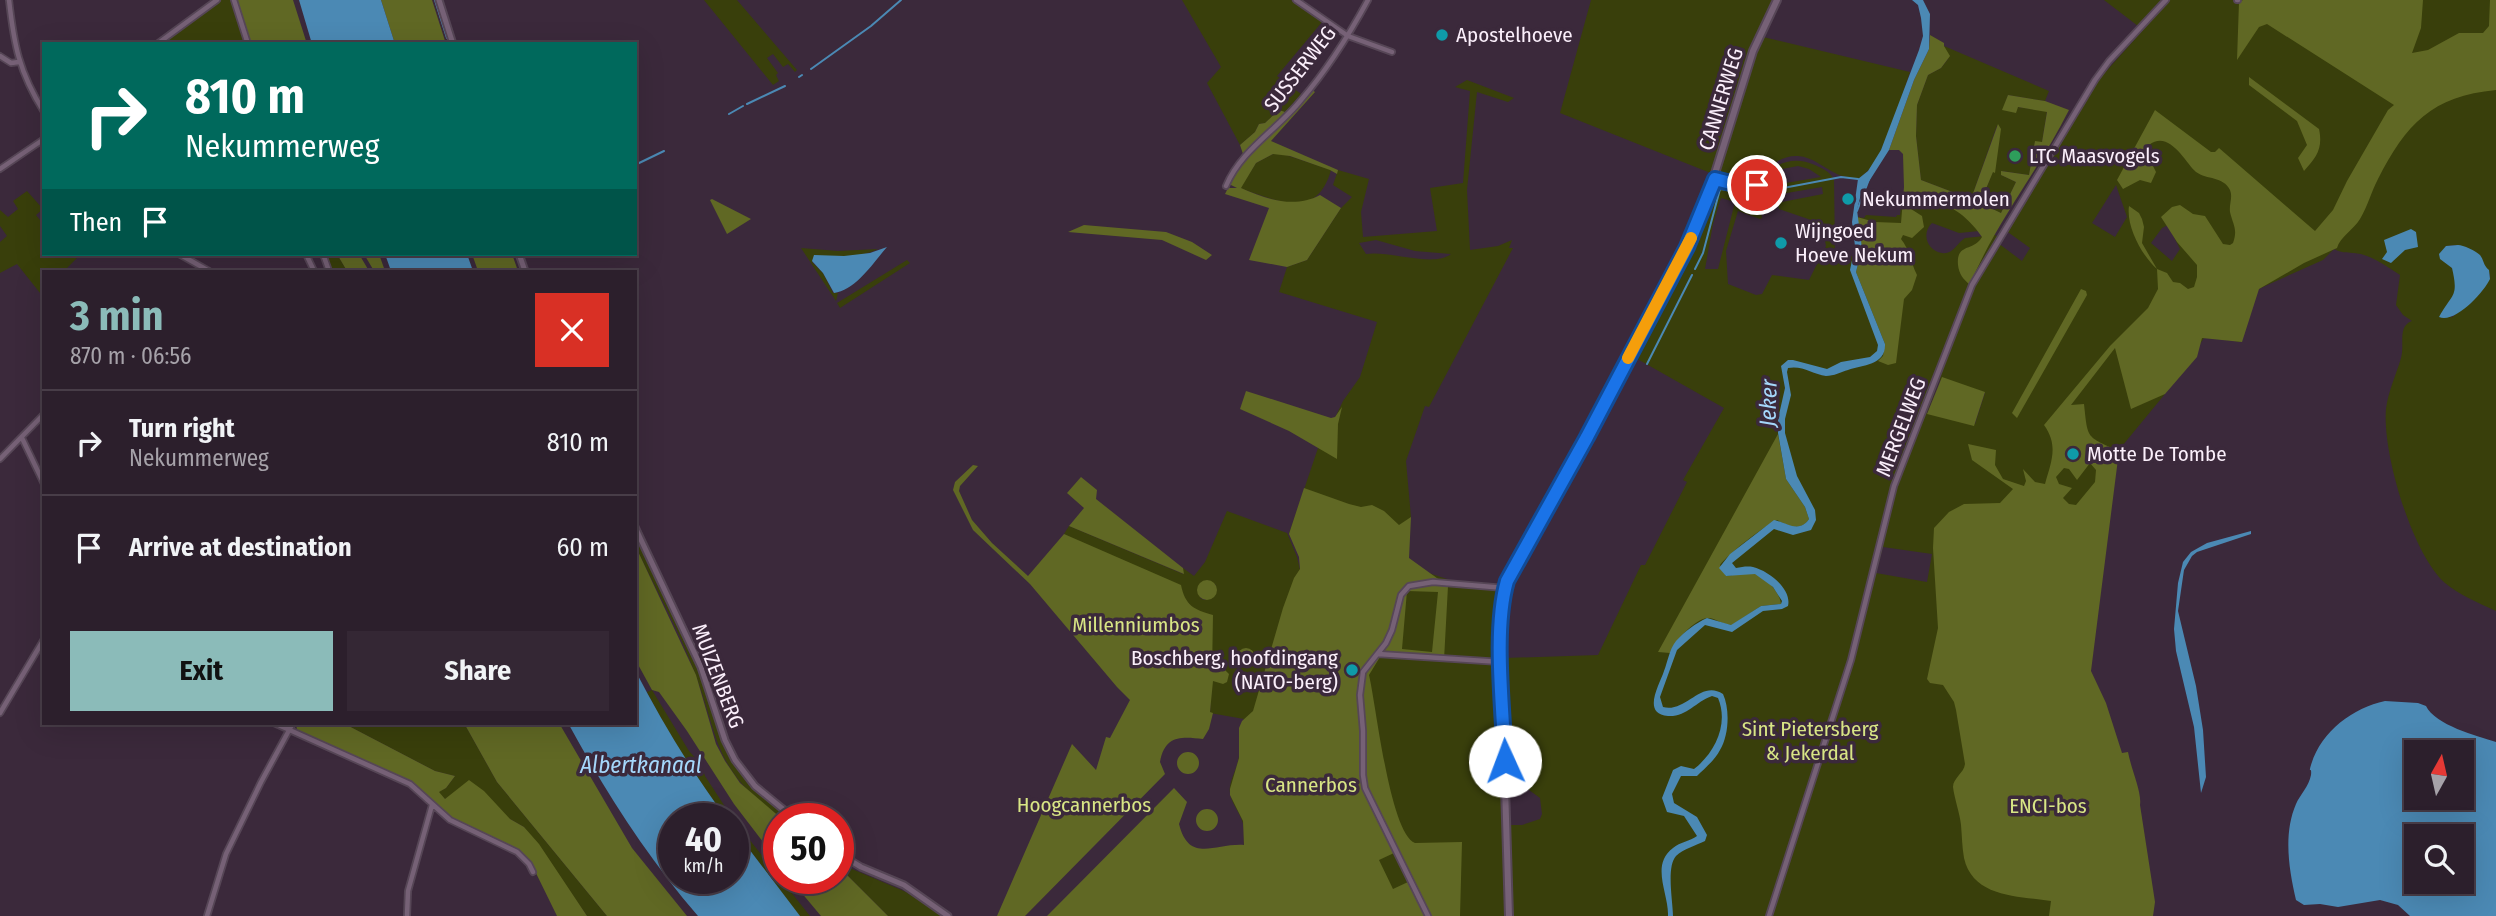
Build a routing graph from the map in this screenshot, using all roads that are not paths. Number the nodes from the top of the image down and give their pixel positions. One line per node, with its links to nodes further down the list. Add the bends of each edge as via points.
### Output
1 (9, 0): 15 (street)
2 (217, 0): 10 (street)
3 (234, 0): 11 (street)
4 (439, 0): 12 (street)
5 (1296, 0): 9 (street)
6 (1368, 0): 9 (street, SUSSERWEG)
7 (1777, 0): 19 (main road, CANNERWEG, via 1753,51)
8 (2166, 0): 48 (street, MERGELWEG, via 2088,90 1972,285 1894,486 1851,660)
9 (1348, 36): 13 (street); 21 (street, SUSSERWEG, via 1301,102 1239,163)
10 (160, 42)
11 (247, 42)
12 (452, 42)
13 (1392, 52)
14 (0, 56): 15 (street)
15 (19, 62): 16 (street)
16 (42, 109)
17 (42, 140): 18 (street)
18 (0, 169)
19 (1715, 179): 20 (street, via 1750,188); 31 (main road, CANNERWEG, via 1682,255)
20 (1758, 184)
21 (1226, 186)
22 (182, 256): 23 (street)
23 (200, 267): 24 (street); 25 (street)
24 (196, 270)
25 (207, 270)
26 (42, 416): 27 (street)
27 (22, 438): 28 (street); 29 (street)
28 (0, 459)
29 (42, 480)
30 (637, 531): 39 (street, MUIZENBERG, via 701,667 734,760)
31 (1505, 588): 33 (street, via 1413,584 1401,595 1392,630); 34 (main road, CANNERWEG)
32 (42, 642): 35 (street)
33 (1378, 654): 34 (street); 46 (street, via 1364,668 1360,685 1363,780)
34 (1501, 662): 47 (main road, CANNERWEG)
35 (0, 713)
36 (279, 725): 38 (street)
37 (292, 725): 38 (street)
38 (289, 729): 40 (street, via 403,781); 43 (street, via 226,854)
39 (776, 803)
40 (432, 805): 42 (street, via 450,820 517,852); 44 (street, via 408,891)
41 (854, 863): 45 (street, via 904,885)
42 (533, 872)
43 (207, 916)
44 (407, 916)
45 (948, 916)
46 (1428, 916)
47 (1509, 916)
48 (1769, 916)

